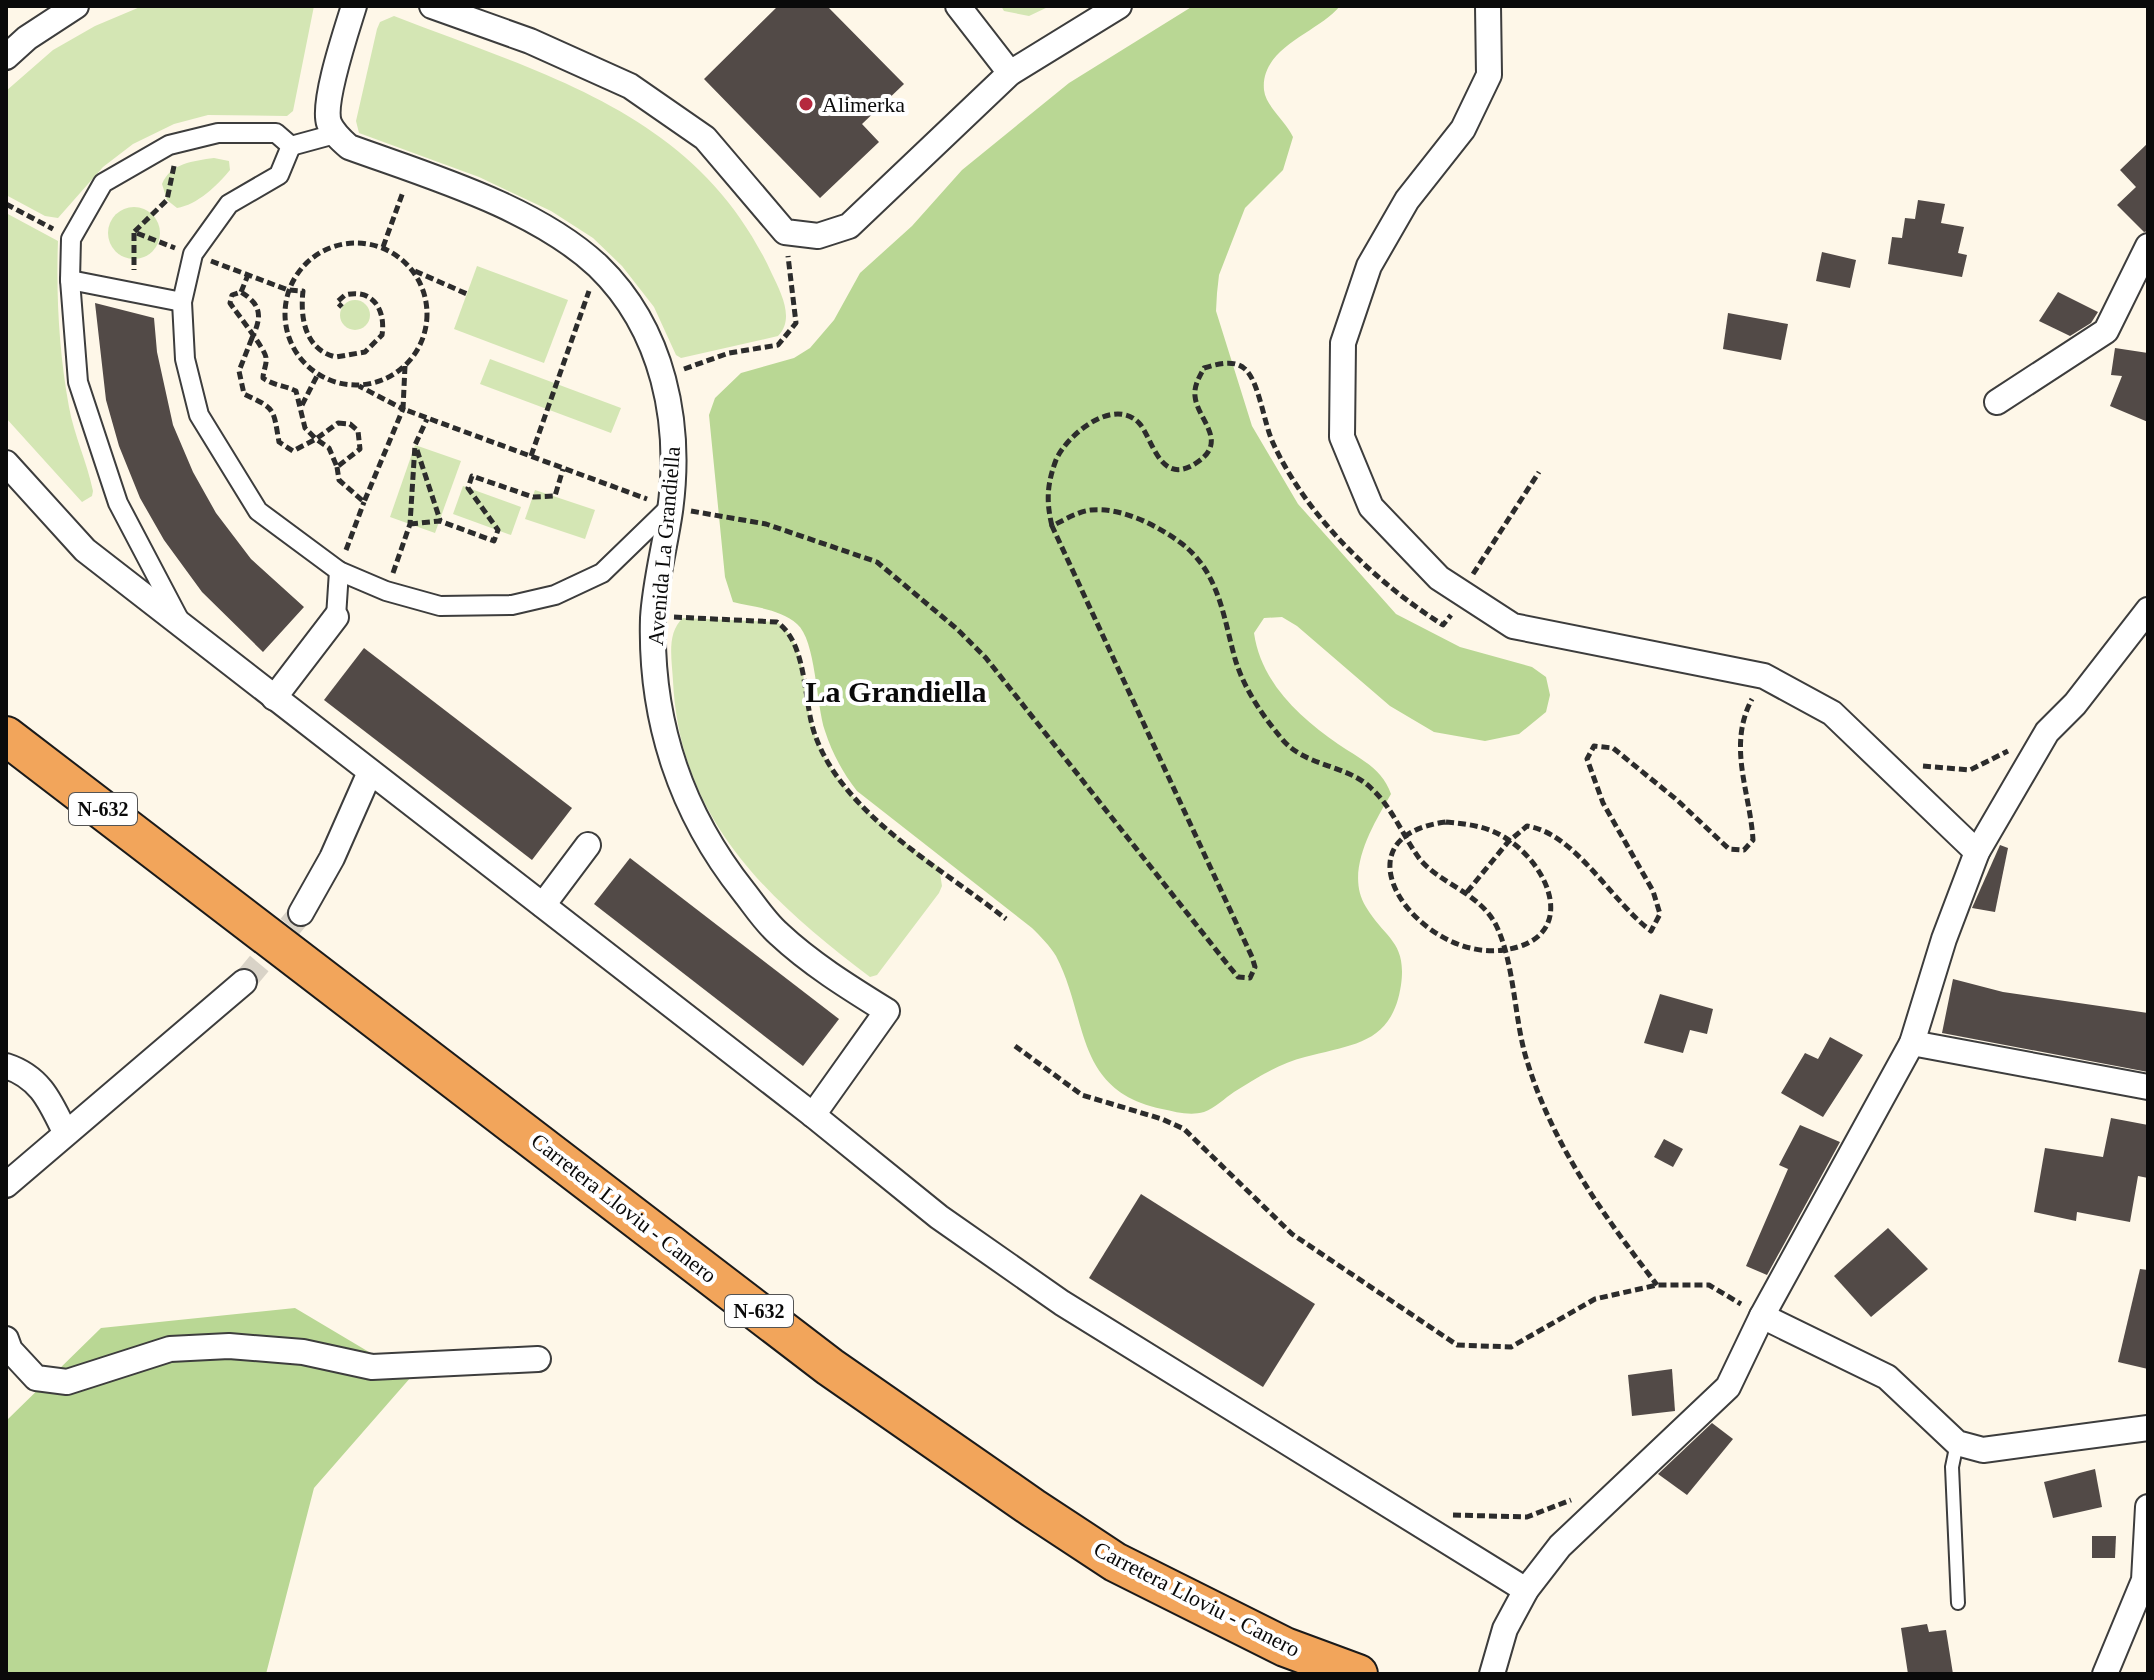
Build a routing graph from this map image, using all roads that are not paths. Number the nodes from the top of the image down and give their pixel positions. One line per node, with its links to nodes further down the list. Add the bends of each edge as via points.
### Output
1 (76, 6): 7 (street)
2 (354, 6): 9 (street, via 337,60 328,119)
3 (432, 6): 8 (street, via 530,41 630,86 705,138 785,232 818,236 849,226)
4 (958, 6): 8 (street)
5 (1119, 6): 8 (street)
6 (1488, 6): 26 (street, via 1489,75 1463,129 1407,200 1369,266 1343,343 1342,437 1371,507 1439,578 1513,626 1764,676 1832,713)
7 (6, 57)
8 (1010, 73)
9 (335, 134): 10 (street); 16 (street, Avenida La Grandiella, via 349,147 530,221 566,240 598,266 629,301 664,377 674,445)
10 (291, 146): 12 (street, via 276,133 218,133 169,145 103,183 71,239); 13 (street, via 279,175 229,204 193,254)
11 (2148, 246): 14 (street, via 2106,331)
12 (70, 280): 13 (street); 20 (street, via 78,382 113,488)
13 (182, 302): 17 (street, via 185,359 199,415 258,511)
14 (1997, 402)
15 (6, 463): 20 (street, via 85,550)
16 (670, 507): 17 (street, via 602,573 555,595 512,605 440,606); 34 (street, Avenida La Grandiella, via 653,616 655,692 675,777 723,865 777,933 887,1011)
17 (339, 571): 19 (street)
18 (2148, 610): 26 (street, via 2047,732)
19 (336, 617): 21 (street)
20 (184, 629): 21 (street)
21 (274, 698): 24 (street)
22 (6, 706): 27 (highway)
23 (6, 736): 27 (highway, Carretera Lloviu - Canero / N-632)
24 (370, 772): 28 (street); 29 (street)
25 (588, 845): 28 (street)
26 (1977, 852): 31 (street)
27 (201, 882): 45 (highway, Carretera Lloviu - Canero / N-632, via 830,1367 1033,1508 1115,1562 1285,1647)
28 (543, 905): 34 (street)
29 (301, 913)
30 (244, 982): 35 (street)
31 (1912, 1043): 33 (street); 37 (street)
32 (6, 1066): 35 (street, via 27,1073 47,1094)
33 (2148, 1087)
34 (813, 1115): 43 (street, via 939,1217 1062,1303)
35 (65, 1132): 36 (street)
36 (6, 1185)
37 (1762, 1316): 41 (street, via 1887,1377); 43 (street, via 1728,1387 1560,1546)
38 (6, 1339): 39 (street, via 36,1378 67,1382 170,1349 229,1346 303,1352 372,1367)
39 (538, 1359)
40 (2148, 1428): 41 (street, via 1983,1450)
41 (1957, 1443): 44 (lane, via 1952,1467)
42 (2148, 1507): 47 (street, via 2144,1580)
43 (1526, 1590): 46 (street, via 1505,1629)
44 (1958, 1603)
45 (1358, 1674)
46 (1492, 1674)
47 (2105, 1674)

